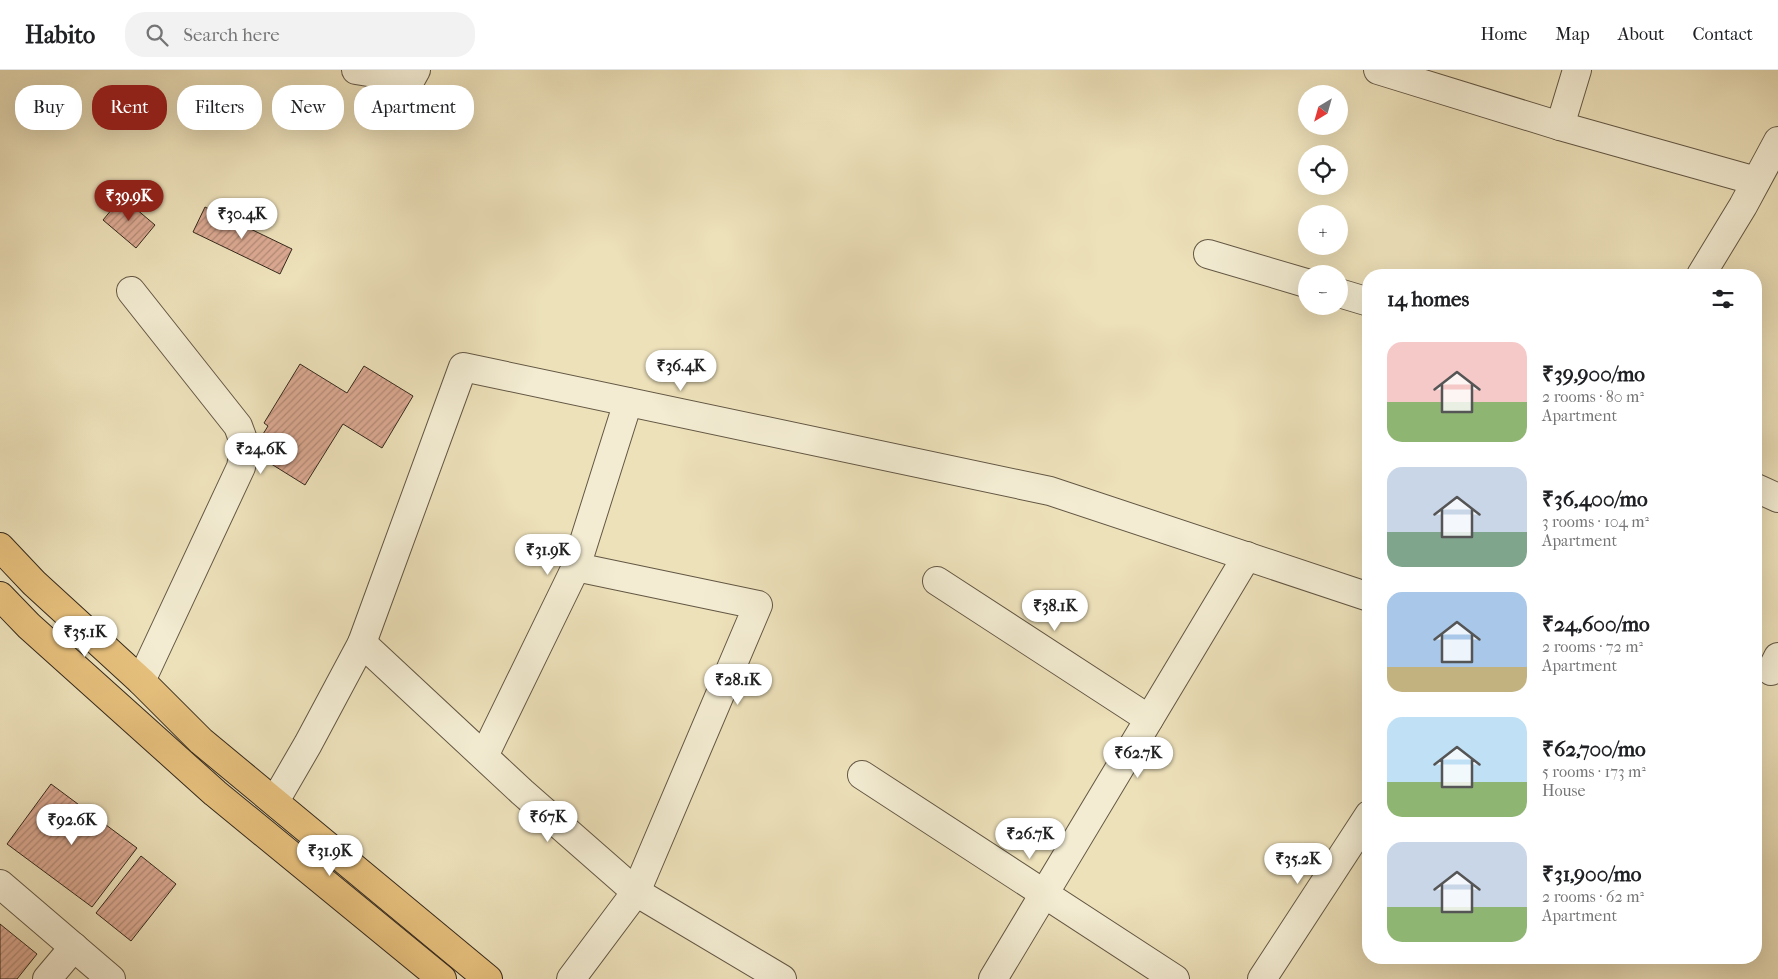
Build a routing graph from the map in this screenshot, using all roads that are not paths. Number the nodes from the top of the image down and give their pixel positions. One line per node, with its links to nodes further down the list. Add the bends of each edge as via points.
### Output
1 (356, 70): 2 (street, via 411,79)
2 (416, 70)
3 (1378, 70): 5 (street)
4 (1577, 70): 5 (street)
5 (1560, 126): 7 (street)
6 (1778, 141): 7 (street)
7 (1756, 181): 9 (street)
8 (1208, 254): 10 (street)
9 (1705, 269)
10 (1298, 281)
11 (131, 291): 24 (street, via 238,426 245,445 241,467)
12 (1348, 296): 13 (street)
13 (1362, 300)
14 (628, 402): 18 (street, via 1050,491); 19 (street); 23 (street, via 463,367)
15 (1762, 491): 16 (street)
16 (1778, 498)
17 (0, 546): 24 (main road, via 34,583)
18 (1247, 556): 21 (street); 25 (street)
19 (576, 567): 26 (street); 31 (street, via 758,604)
20 (937, 581): 25 (street)
21 (1362, 595)
22 (0, 596): 36 (main road, via 29,626 215,793)
23 (362, 643): 26 (street); 28 (street)
24 (141, 682): 28 (main road, via 201,741)
25 (1150, 719): 32 (street)
26 (484, 756): 31 (street)
27 (862, 775): 32 (street)
28 (275, 801): 37 (main road, via 351,868)
29 (1362, 826): 42 (street)
30 (0, 884): 33 (street)
31 (636, 892): 38 (street); 39 (street)
32 (1044, 895): 40 (street); 41 (street)
33 (74, 948): 34 (street); 35 (street)
34 (47, 979)
35 (111, 979)
36 (442, 979)
37 (488, 979)
38 (571, 979)
39 (782, 979)
40 (993, 979)
41 (1175, 979)
42 (1262, 979)

